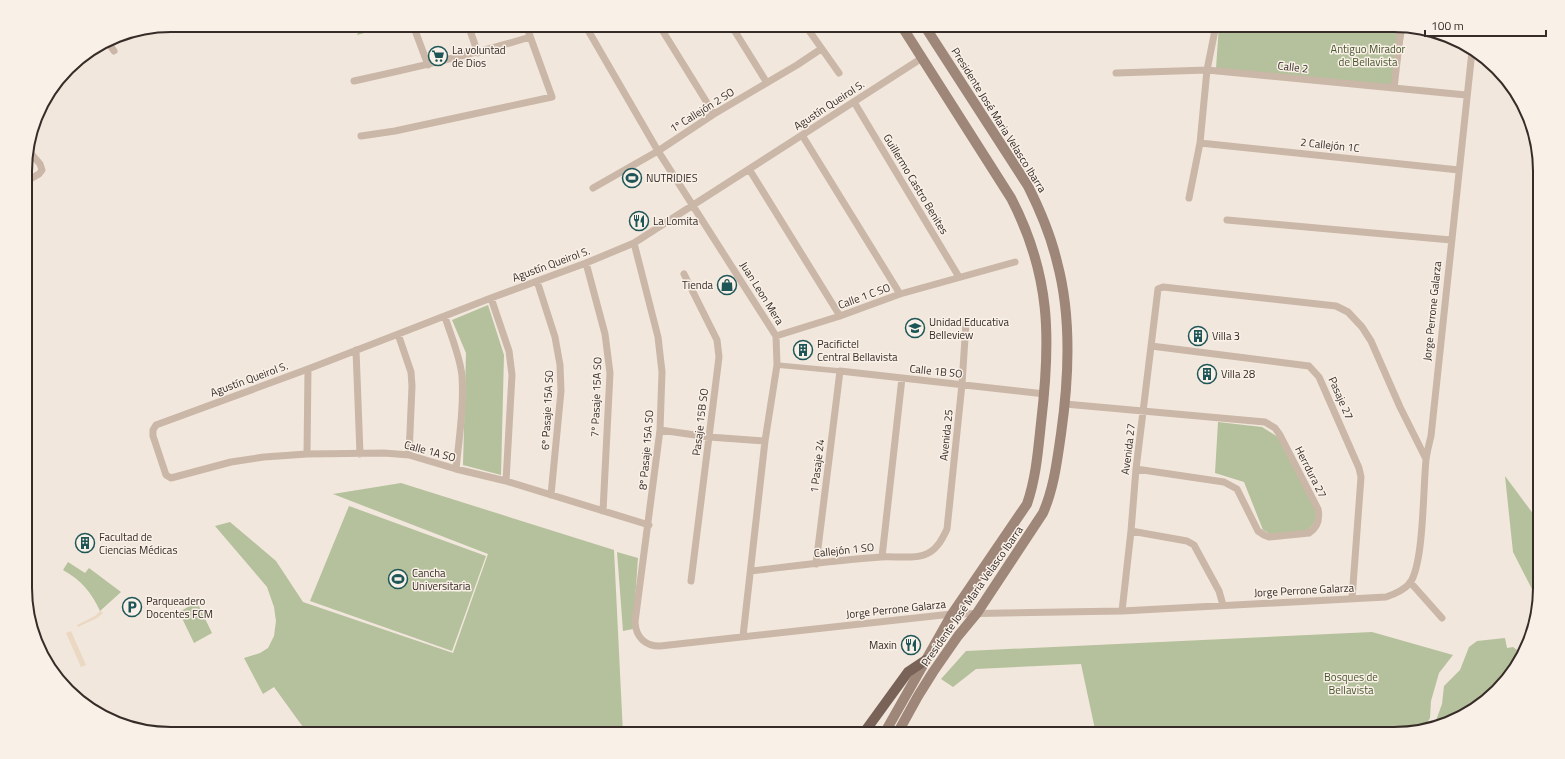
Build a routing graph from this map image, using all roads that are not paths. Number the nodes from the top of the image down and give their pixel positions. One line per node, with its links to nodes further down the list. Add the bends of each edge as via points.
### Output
1 (416, 32): 19 (street)
2 (470, 32): 16 (street)
3 (528, 32): 12 (street)
4 (588, 32): 32 (street, Juan Leon Mera)
5 (663, 32): 28 (street)
6 (735, 32): 24 (street)
7 (810, 32): 14 (street)
8 (905, 32): 18 (main road, Presidente José Maria Velasco Ibarra)
9 (929, 32): 63 (main road, Presidente José Maria Velasco Ibarra, via 1028,186 1050,239 1058,264 1066,311 1068,360)
10 (1215, 32): 20 (street)
11 (1400, 32): 25 (street)
12 (530, 37): 16 (street); 30 (street, via 552,97)
13 (110, 46): 15 (street)
14 (821, 49): 21 (street); 24 (street, 1º Callejón 2 SO)
15 (114, 51)
16 (478, 53): 19 (street)
17 (1471, 55): 26 (street, Jorge Perrone Galarza)
18 (922, 58): 27 (street, Agustín Queirol S.); 62 (main road, Presidente José Maria Velasco Ibarra, via 1011,198 1033,249 1041,276 1047,322)
19 (428, 66): 23 (street)
20 (1207, 70): 22 (street, Calle 2); 25 (street, Calle 2); 31 (street)
21 (839, 73)
22 (1116, 73)
23 (354, 81)
24 (767, 83): 28 (street, 1º Callejón 2 SO)
25 (1394, 88): 26 (street, Calle 2)
26 (1466, 95): 35 (street, Jorge Perrone Galarza)
27 (854, 102): 29 (street, Agustín Queirol S.); 46 (street, Guillermo Castro Benites)
28 (714, 114): 32 (street, 1º Callejón 2 SO)
29 (802, 135): 34 (street, Agustín Queirol S.); 48 (street)
30 (361, 136)
31 (1200, 143): 35 (street, 2 Callejón 1C); 38 (street)
32 (658, 151): 37 (street, 1º Callejón 2 SO); 39 (street, Juan Leon Mera)
33 (33, 156): 36 (street, via 42,170)
34 (749, 169): 39 (street, Agustín Queirol S.); 50 (street)
35 (1459, 170): 41 (street, Jorge Perrone Galarza)
36 (32, 178)
37 (593, 188)
38 (1189, 198)
39 (694, 205): 42 (street, Agustín Queirol S.); 54 (street, Juan Leon Mera)
40 (1227, 220): 41 (street)
41 (1451, 240): 71 (street, Jorge Perrone Galarza, via 1431,436)
42 (634, 243): 44 (street, Agustín Queirol S.); 65 (street, 8º Pasaje 15A SO, via 658,337 662,372)
43 (1015, 262): 46 (street, Calle 1 C SO)
44 (586, 263): 47 (street, Agustín Queirol S.); 77 (street, 7º Pasaje 15A SO, via 606,334 610,373)
45 (684, 274): 66 (street, Pasaje 15B SO, via 717,340 719,357)
46 (960, 277): 48 (street, Calle 1 C SO)
47 (537, 281): 49 (street, Agustín Queirol S.); 76 (street, 6º Pasaje 15A SO, via 555,338 560,365 561,391)
48 (900, 294): 50 (street, Calle 1 C SO)
49 (491, 298): 51 (street, Agustín Queirol S.); 75 (street, via 509,351 512,375)
50 (840, 316): 54 (street, Calle 1 C SO)
51 (445, 317): 53 (street, Agustín Queirol S.); 72 (street, via 462,375)
52 (966, 323): 61 (street, Avenida 25)
53 (398, 334): 56 (street, Agustín Queirol S.); 70 (street, via 411,372)
54 (776, 336): 57 (street, Juan Leon Mera)
55 (1151, 346): 64 (street, Avenida 27); 71 (street, Avenida 27, via 1158,289 1163,287 1336,306 1348,312 1362,327); 86 (street, Pasaje 27, via 1309,366 1315,371 1361,477)
56 (356, 350): 58 (street, Agustín Queirol S.); 69 (street)
57 (777, 365): 59 (street, Calle 1B SO); 67 (street, Juan Leon Mera)
58 (308, 369): 68 (street); 74 (street, Agustín Queirol S., via 156,425 153,436 166,475 171,478)
59 (840, 371): 60 (street, Calle 1B SO); 82 (street, 1 Pasaje 24)
60 (902, 378): 61 (street, Calle 1B SO); 81 (street)
61 (962, 384): 62 (street, Calle 1B SO); 80 (street, Avenida 25, via 947,529)
62 (1045, 394): 90 (main road, Presidente José Maria Velasco Ibarra, via 1033,486 1027,504)
63 (1065, 404): 64 (street, Herrdura 27); 89 (main road, Presidente José Maria Velasco Ibarra, via 1057,465 1043,513)
64 (1144, 410): 73 (street, Avenida 27); 73 (street, Herrdura 27, via 1251,420 1265,422 1275,428 1318,509 1318,522 1309,534 1269,537 1258,531 1232,484)
65 (660, 430): 66 (street); 78 (street, 8º Pasaje 15A SO)
66 (709, 437): 67 (street); 84 (street, Pasaje 15B SO)
67 (765, 441): 83 (street, Juan Leon Mera)
68 (307, 454): 69 (street, Calle 1A SO); 74 (street, Calle 1A SO, via 231,462)
69 (360, 454): 70 (street, Calle 1A SO)
70 (409, 454): 72 (street, Calle 1A SO)
71 (1426, 460): 85 (street, Jorge Perrone Galarza, via 1419,557)
72 (456, 469): 75 (street, Calle 1A SO)
73 (1136, 469): 79 (street, Avenida 27)
74 (177, 476)
75 (506, 482): 76 (street, Calle 1A SO)
76 (551, 495): 77 (street, Calle 1A SO)
77 (603, 511): 78 (street, Calle 1A SO)
78 (649, 525): 93 (street, 8º Pasaje 15A SO, via 635,622 640,638 644,642)
79 (1131, 531): 87 (street, via 1187,541 1194,545 1219,591); 88 (street, Avenida 27)
80 (938, 546): 81 (street, Callejón 1 SO, via 923,556)
81 (882, 557): 82 (street, Callejón 1 SO)
82 (816, 564): 83 (street, Callejón 1 SO)
83 (751, 571): 92 (street, Juan Leon Mera)
84 (691, 581)
85 (1410, 582): 86 (street, Jorge Perrone Galarza, via 1393,595); 91 (street)
86 (1352, 599): 87 (street, Jorge Perrone Galarza)
87 (1223, 605): 88 (street, Jorge Perrone Galarza)
88 (1122, 611): 89 (street, Jorge Perrone Galarza)
89 (977, 613): 90 (street, Jorge Perrone Galarza); 97 (main road, Presidente José Maria Velasco Ibarra, via 933,672)
90 (952, 614): 92 (street, Jorge Perrone Galarza); 94 (main road, Presidente José Maria Velasco Ibarra)
91 (1442, 618)
92 (743, 636): 93 (street, Jorge Perrone Galarza)
93 (660, 646)
94 (926, 660): 95 (main road, via 908,672); 96 (main road, Presidente José Maria Velasco Ibarra)
95 (868, 727)
96 (888, 727)
97 (901, 727)

